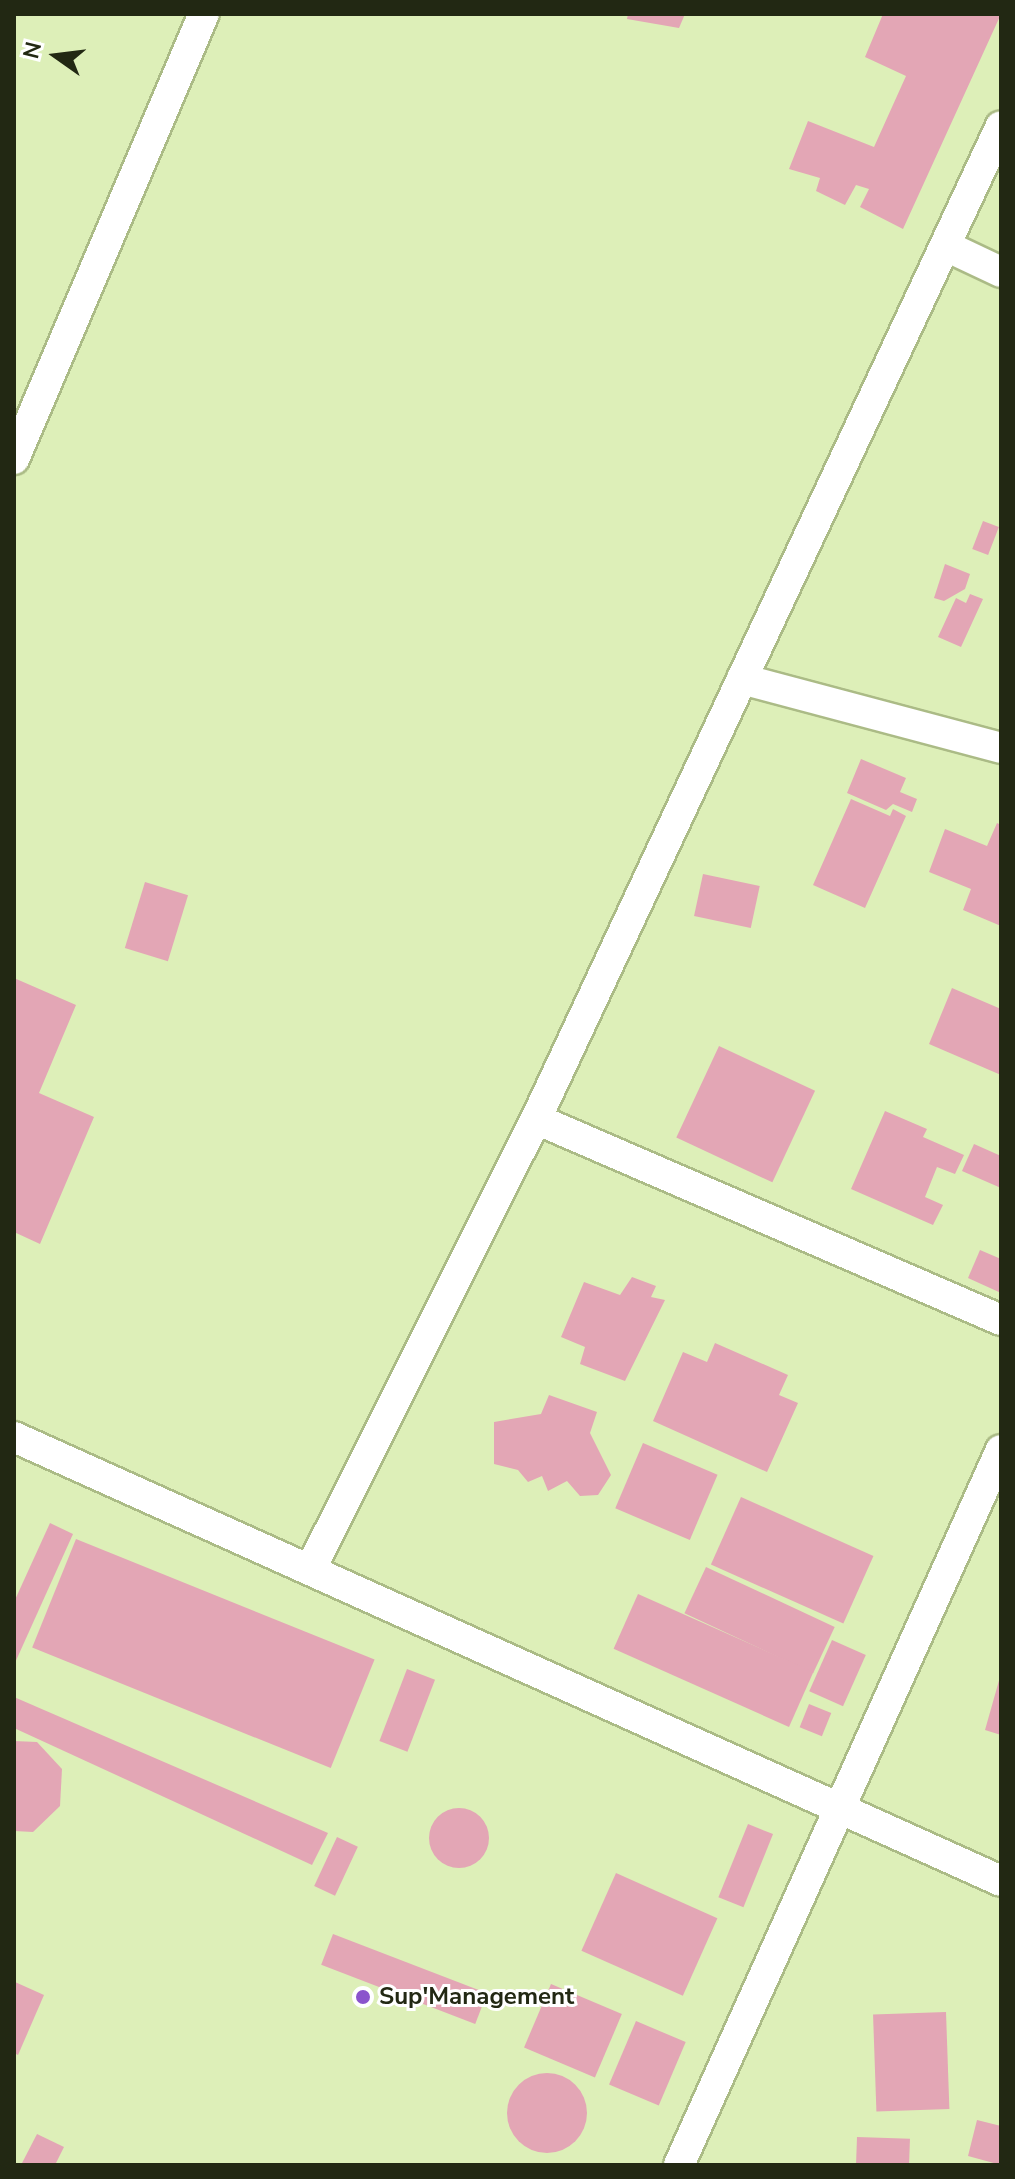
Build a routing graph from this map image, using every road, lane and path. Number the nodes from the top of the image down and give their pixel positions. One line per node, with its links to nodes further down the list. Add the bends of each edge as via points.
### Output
1 (204, 14): 5 (street)
2 (1001, 126): 3 (street)
3 (946, 246): 4 (street); 6 (street)
4 (1001, 272)
5 (14, 459)
6 (742, 679): 7 (street); 8 (street)
7 (1001, 748)
8 (536, 1119): 9 (street); 12 (street)
9 (1001, 1320)
10 (14, 1437): 12 (street)
11 (1001, 1450): 13 (street)
12 (311, 1568): 13 (street)
13 (838, 1810): 14 (street); 15 (street)
14 (1001, 1881)
15 (679, 2165)

